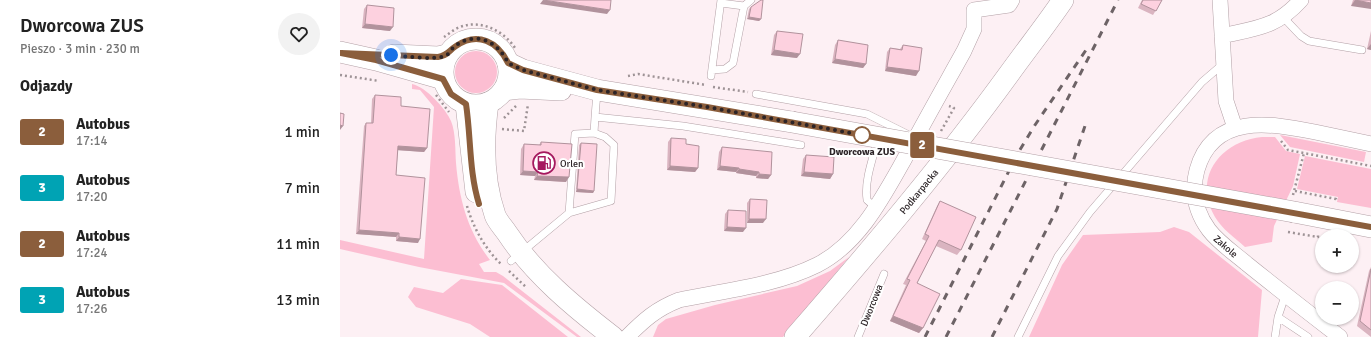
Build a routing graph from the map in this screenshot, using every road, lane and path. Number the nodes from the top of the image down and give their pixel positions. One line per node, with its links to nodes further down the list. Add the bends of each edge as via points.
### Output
1 (750, 0): 8 (lane)
2 (1012, 0): 7 (street, via 1009,5)
3 (1063, 0): 49 (main road, Podkarpacka, via 986,106 865,257)
4 (1220, 0): 10 (street)
5 (1300, 0): 9 (street)
6 (721, 2): 8 (lane); 8 (lane, via 711,73 725,69 733,63)
7 (972, 5): 32 (street, via 974,29)
8 (744, 6)
9 (1283, 17): 10 (street, via 1271,24); 11 (lane, via 1309,41)
10 (1222, 36): 15 (street)
11 (1362, 50)
12 (341, 53): 13 (main road, via 419,57); 19 (main road, via 376,60)
13 (447, 55): 14 (main road, via 464,41 486,40 504,53); 19 (main road)
14 (508, 63): 20 (main road); 22 (main road)
15 (1223, 63): 29 (street, via 1226,101); 51 (lane, via 1202,82 1090,212 1058,256)
16 (340, 75): 18 (path)
17 (626, 77): 21 (path, via 638,74)
18 (387, 82)
19 (438, 85): 25 (path); 25 (main road, via 451,94)
20 (597, 90): 22 (main road, via 520,88); 26 (lane); 40 (main road, bridge, via 792,122)
21 (756, 94): 27 (lane, via 867,114)
22 (511, 97): 24 (main road, via 497,97); 28 (path)
23 (528, 98): 30 (path, via 524,131)
24 (488, 103): 25 (main road); 43 (main road, via 488,188 496,216)
25 (458, 108): 43 (main road, via 476,193 486,225 504,255)
26 (595, 117): 31 (lane); 34 (lane, via 683,126)
27 (883, 122): 32 (lane); 38 (lane, via 866,195 867,200)
28 (499, 123)
29 (1235, 128): 33 (street, Zakole, via 1254,124 1275,125); 45 (street, Zakole, via 1219,136 1207,148 1193,185 1195,202 1200,217 1219,241)
30 (498, 129)
31 (594, 133): 39 (lane, via 575,134); 39 (lane, via 605,137 614,145 611,202)
32 (916, 138): 38 (street)
33 (1371, 144)
34 (801, 145)
35 (1371, 166): 36 (path, via 1304,153)
36 (1294, 191): 37 (path, via 1336,199); 40 (path)
37 (1334, 207)
38 (876, 208): 48 (street, via 840,250 819,264 794,275 679,300 661,307)
39 (569, 213): 43 (lane)
40 (1291, 214): 41 (main road); 42 (path)
41 (1371, 227)
42 (1315, 234)
43 (516, 257): 47 (main road)
44 (884, 274): 50 (lane, Dworcowa)
45 (1285, 296): 46 (lane); 54 (street, Zakole)
46 (1278, 317): 52 (lane); 53 (lane)
47 (613, 337)
48 (627, 337)
49 (795, 337)
50 (858, 337)
51 (1018, 337)
52 (1274, 337)
53 (1308, 337)
54 (1340, 337)

